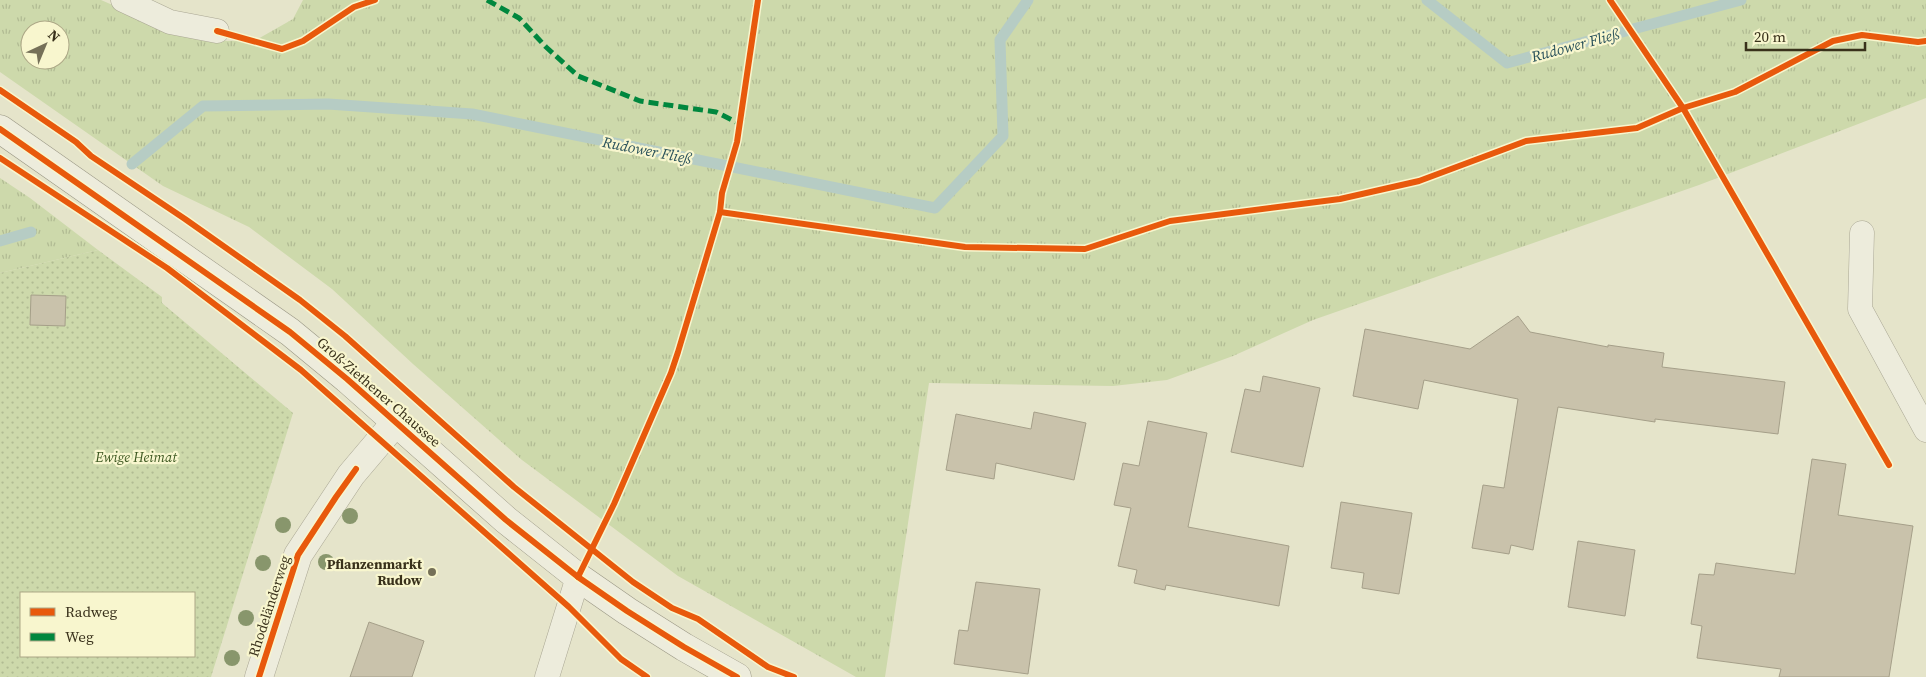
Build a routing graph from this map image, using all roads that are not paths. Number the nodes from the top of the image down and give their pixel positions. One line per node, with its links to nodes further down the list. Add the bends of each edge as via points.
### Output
1 (123, 0): 2 (lane, via 170,22)
2 (217, 31)
3 (0, 129): 5 (street, Groß-Ziethener Chaussee, via 290,332)
4 (1862, 233): 6 (lane, via 1860,309)
5 (395, 423): 7 (street, Groß-Ziethener Chaussee, via 506,520); 8 (street, Rhodeländerweg, via 346,482 298,556)
6 (1926, 430)
7 (578, 577): 9 (lane); 10 (street, Groß-Ziethener Chaussee, via 627,611)
8 (259, 677)
9 (547, 677)
10 (737, 677)

